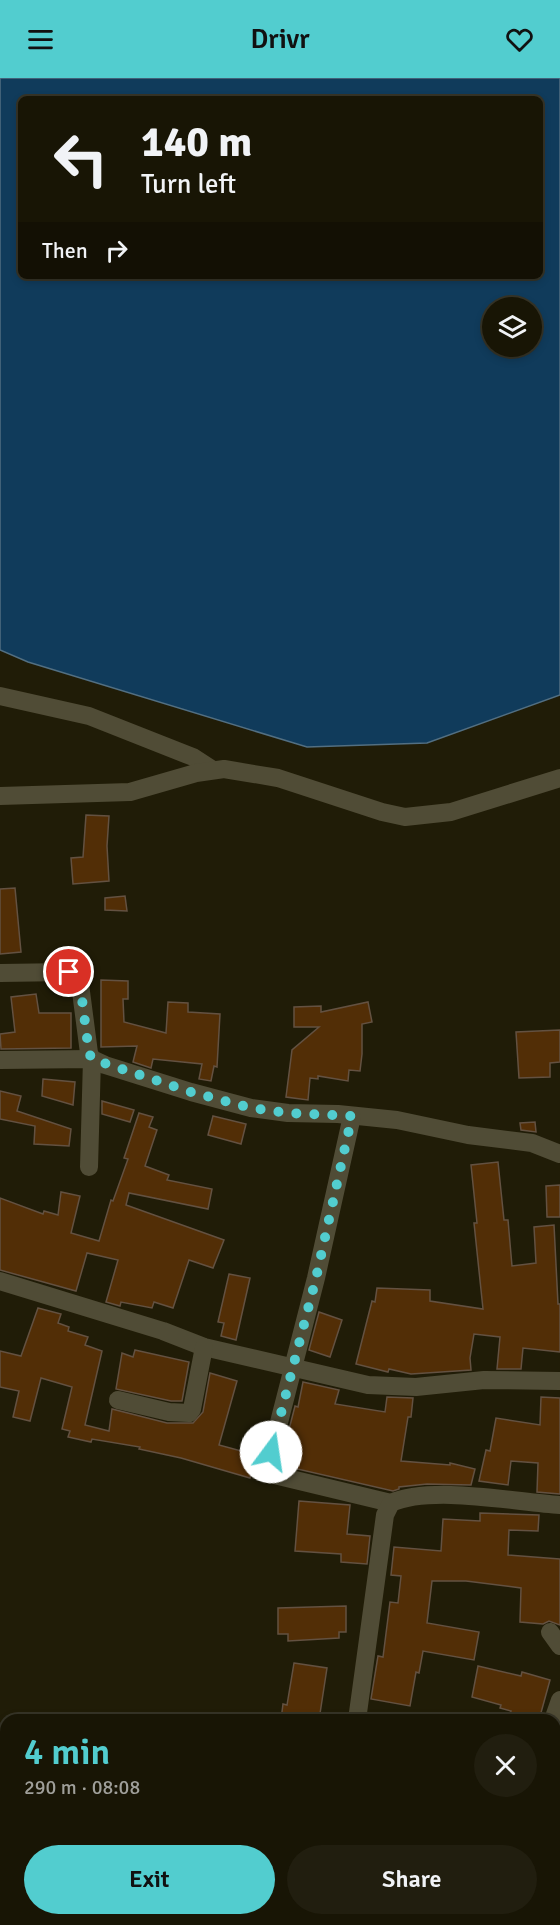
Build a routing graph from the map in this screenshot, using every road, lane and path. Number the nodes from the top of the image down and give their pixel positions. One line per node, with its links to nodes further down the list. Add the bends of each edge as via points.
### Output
1 (0, 696): 2 (street, via 89,716 193,757)
2 (213, 770): 3 (street, via 278,778 405,817 451,812); 4 (street, via 130,792)
3 (560, 778)
4 (0, 796)
5 (0, 973): 6 (street, via 74,973 80,984)
6 (92, 1059): 7 (street); 8 (street, via 251,1108); 10 (street)
7 (0, 1060)
8 (352, 1116): 9 (street, via 532,1143); 13 (street)
9 (560, 1154)
10 (89, 1167)
11 (0, 1281): 12 (street)
12 (204, 1347): 13 (street); 15 (street, via 189,1413)
13 (292, 1368): 14 (street, via 368,1385); 16 (street, via 266,1473)
14 (560, 1381)
15 (118, 1400)
16 (391, 1503): 17 (street, via 422,1496 470,1496); 18 (street, via 385,1515)
17 (560, 1505)
18 (358, 1714)

